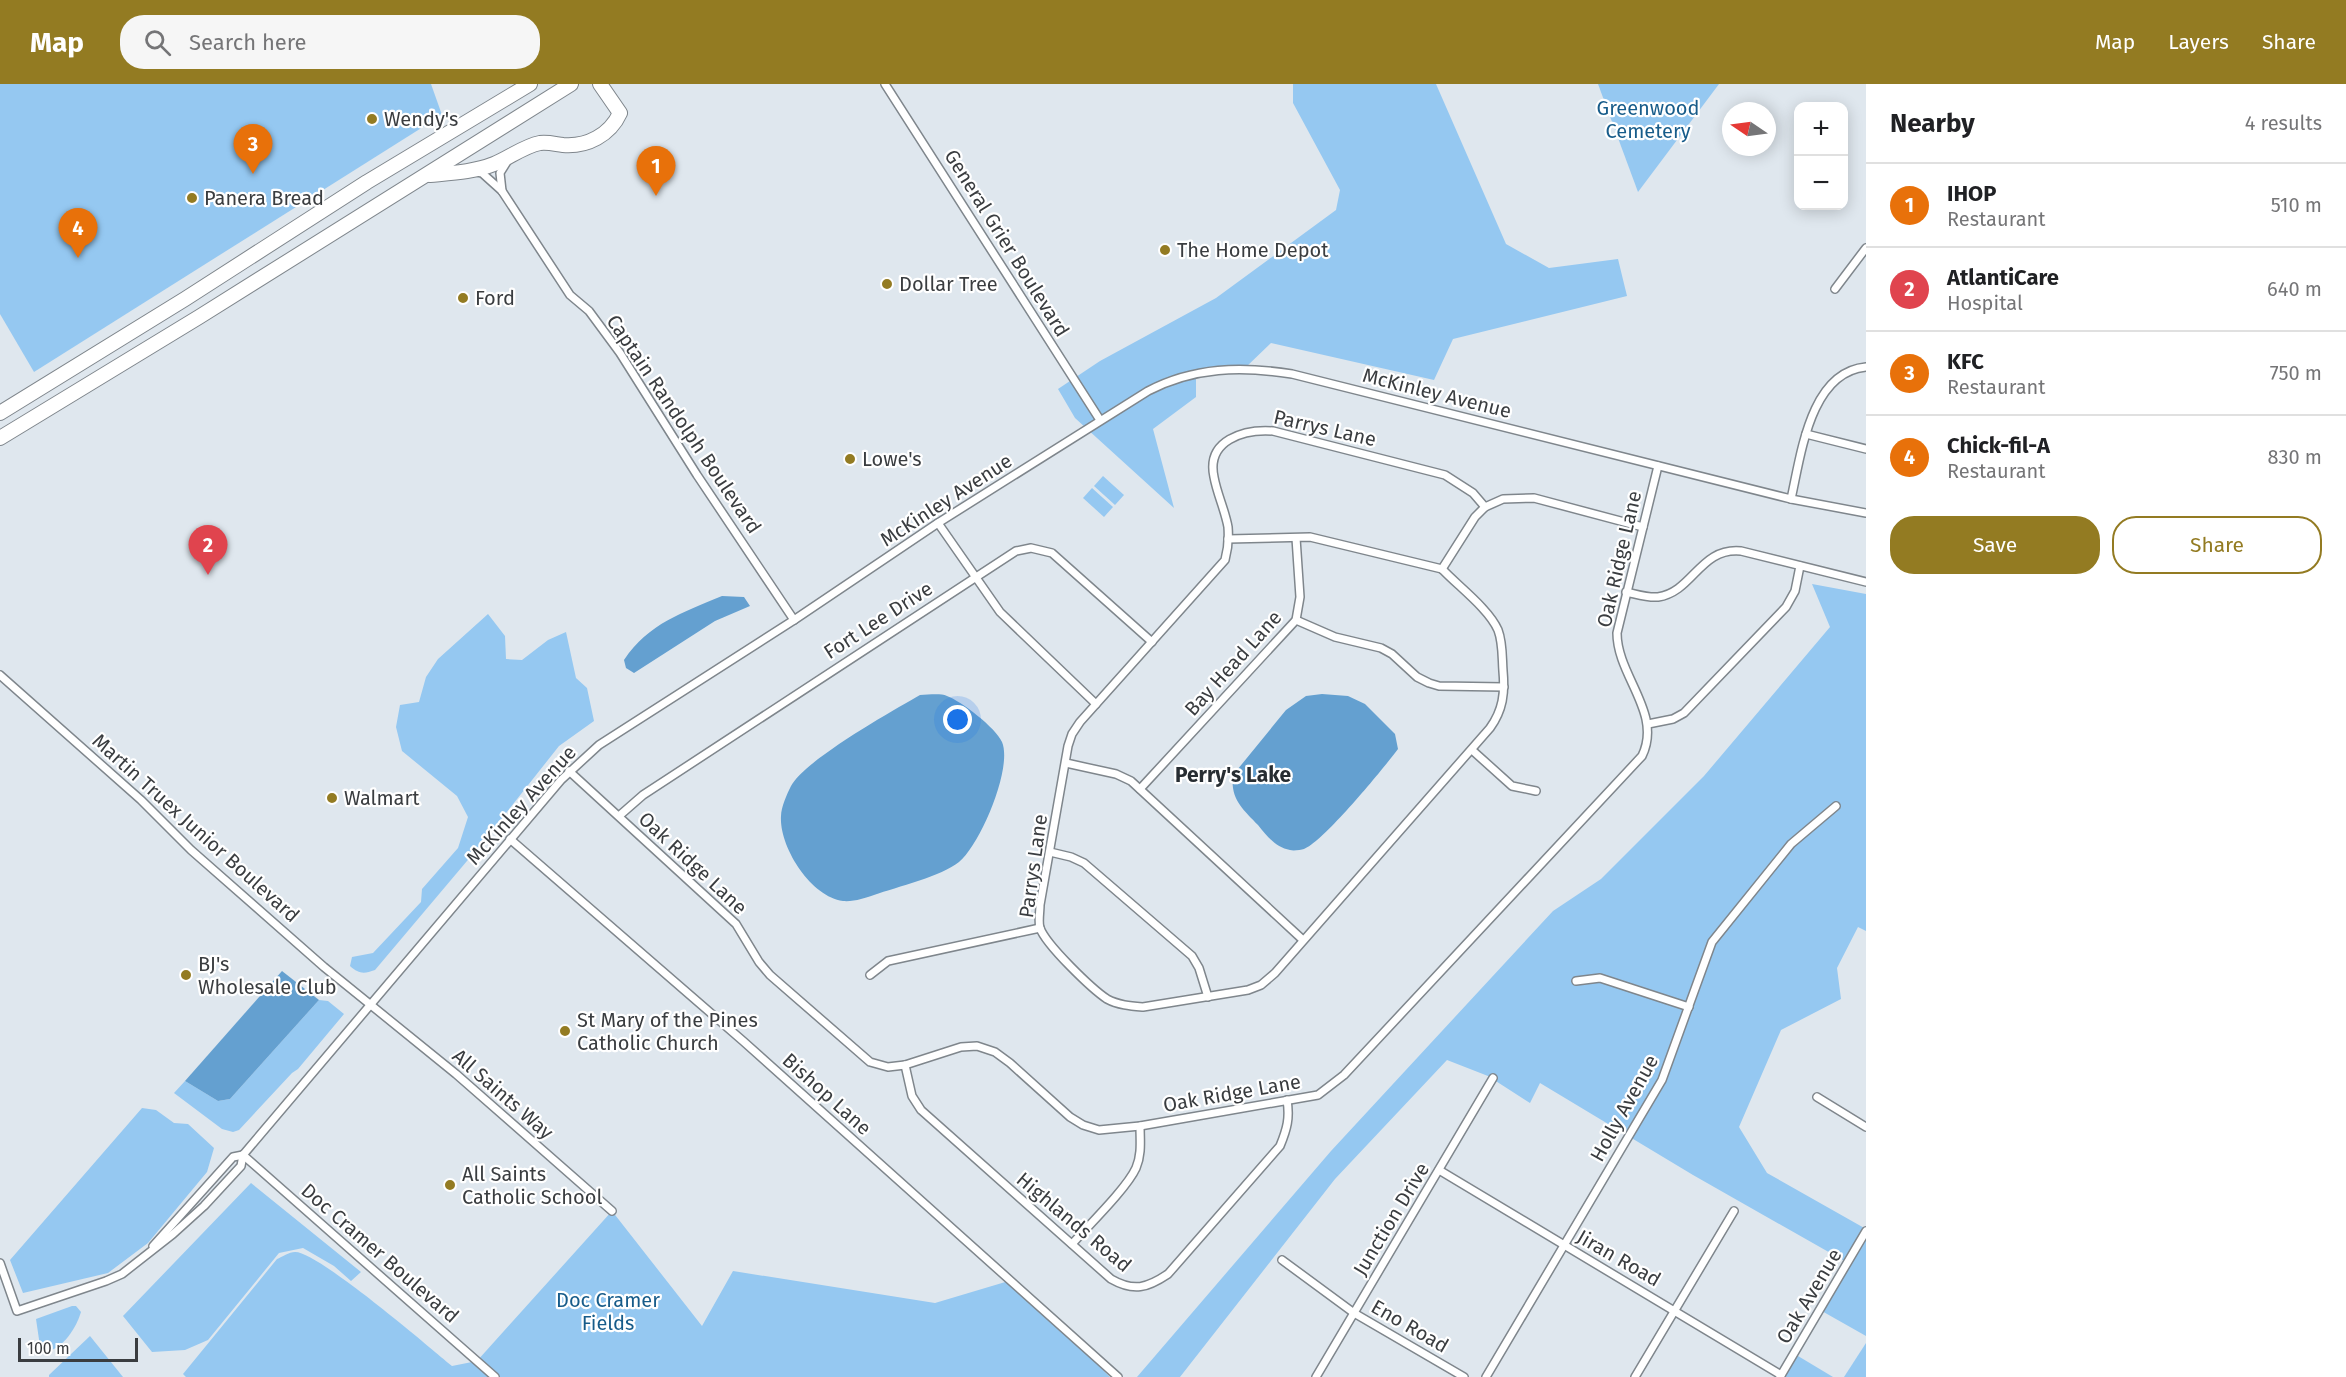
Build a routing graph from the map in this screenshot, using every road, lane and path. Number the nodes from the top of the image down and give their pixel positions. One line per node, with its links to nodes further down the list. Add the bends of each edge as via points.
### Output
1 (530, 84): 12 (highway)
2 (571, 84): 7 (highway)
3 (600, 84): 5 (highway, via 620,113 607,133 575,145 539,143)
4 (885, 84): 13 (street, General Grier Boulevard)
5 (510, 156): 6 (highway); 8 (street, via 500,173)
6 (471, 170): 7 (highway); 8 (street, Captain Randolph Boulevard, via 482,173)
7 (428, 175): 15 (highway)
8 (502, 191): 30 (street, Captain Randolph Boulevard, via 570,295 589,311 620,353)
9 (1866, 248): 10 (street)
10 (1835, 289)
11 (1866, 367): 14 (street, via 1840,375 1815,407)
12 (0, 413)
13 (1100, 420): 17 (street, McKinley Avenue, via 1173,379 1216,370 1255,369 1292,374); 21 (street, McKinley Avenue)
14 (1806, 434): 16 (street); 18 (street)
15 (0, 438)
16 (1866, 449)
17 (1658, 466): 18 (street, McKinley Avenue); 22 (street, Oak Ridge Lane)
18 (1791, 499): 20 (street, McKinley Avenue)
19 (1485, 507): 22 (street, via 1503,499 1534,498); 24 (street, Parrys Lane, via 1473,493 1445,475 1256,430 1229,438 1215,456 1214,476); 26 (street)
20 (1866, 513)
21 (938, 523): 27 (street); 30 (street, McKinley Avenue)
22 (1643, 527): 29 (street, Oak Ridge Lane)
23 (1296, 538): 24 (street); 26 (street, via 1310,537); 31 (street, Bay Head Lane, via 1300,597)
24 (1228, 539): 32 (street, Parrys Lane, via 1225,560)
25 (1800, 566): 28 (street); 29 (street, via 1728,551 1711,558 1671,593 1652,597); 36 (street, via 1795,591 1786,607 1701,697 1676,718)
26 (1442, 569): 34 (street, Parrys Lane, via 1498,629)
27 (975, 576): 32 (street, Fort Lee Drive, via 1016,551 1045,550); 35 (street, via 1012,626); 43 (street, Fort Lee Drive, via 643,795)
28 (1866, 582)
29 (1626, 592): 36 (street, Oak Ridge Lane, via 1617,628 1618,646)
30 (794, 620): 39 (street, McKinley Avenue, via 599,745)
31 (1296, 620): 34 (street, via 1335,637 1380,648 1429,683); 40 (street, Bay Head Lane)
32 (1152, 642): 35 (street, Parrys Lane)
33 (0, 675): 51 (street, Martin Truex Junior Boulevard, via 191,850)
34 (1504, 687): 37 (street, Parrys Lane, via 1497,719)
35 (1096, 704): 38 (street, Parrys Lane, via 1072,734)
36 (1648, 724): 56 (street, Oak Ridge Lane, via 1647,745 1638,762 1344,1075 1318,1095)
37 (1472, 750): 41 (street, via 1512,786); 47 (street, Parrys Lane)
38 (1066, 763): 40 (street, via 1116,774); 45 (street, Parrys Lane)
39 (569, 771): 43 (street, Oak Ridge Lane); 44 (street, McKinley Avenue)
40 (1140, 789): 47 (street)
41 (1536, 790)
42 (1836, 806): 52 (street, Holly Avenue, via 1791,844 1722,927 1707,952)
43 (619, 816): 53 (street, Oak Ridge Lane, via 736,924 770,975 862,1057 888,1067)
44 (510, 838): 51 (street, McKinley Avenue); 73 (street, Bishop Lane)
45 (1050, 852): 46 (street, Parrys Lane, via 1040,905); 50 (street, via 1084,863 1192,956)
46 (1040, 928): 48 (street, via 888,961); 50 (street, Parrys Lane, via 1054,949 1109,1000 1143,1007)
47 (1304, 940): 50 (street, Parrys Lane, via 1261,985)
48 (870, 975)
49 (1576, 981): 52 (street, via 1600,978)
50 (1208, 996)
51 (372, 1004): 59 (street, McKinley Avenue); 61 (street, All Saints Way)
52 (1689, 1007): 65 (street, Holly Avenue, via 1662,1080)
53 (905, 1065): 57 (street, Oak Ridge Lane, via 961,1047 977,1046 994,1052 1083,1125 1099,1130); 64 (street, Highlands Road, via 912,1096 921,1110)
54 (1493, 1078): 60 (street, Junction Drive)
55 (1817, 1097): 58 (street)
56 (1287, 1100): 57 (street, Oak Ridge Lane); 64 (street, Highlands Road, via 1287,1131 1280,1146 1168,1274 1141,1287 1124,1287)
57 (1140, 1126): 64 (street, via 1136,1168)
58 (1866, 1127)
59 (243, 1155): 67 (street, McKinley Avenue, via 233,1158); 67 (street, McKinley Avenue, via 241,1166 204,1206); 72 (street, Doc Cramer Boulevard)
60 (1439, 1170): 65 (street, Jiran Road); 70 (street, Junction Drive)
61 (612, 1211)
62 (1734, 1211): 69 (street)
63 (1866, 1231): 71 (street, Oak Avenue)
64 (1072, 1244)
65 (1564, 1245): 69 (street, Jiran Road); 76 (street, Holly Avenue)
66 (1282, 1260): 70 (street, Eno Road)
67 (137, 1262): 68 (street, McKinley Avenue, via 106,1281 17,1311)
68 (0, 1263)
69 (1674, 1310): 71 (street, Jiran Road); 77 (street)
70 (1354, 1313): 74 (street, Junction Drive); 75 (street, Eno Road)
71 (1781, 1376)
72 (495, 1377)
73 (1118, 1377)
74 (1316, 1377)
75 (1464, 1377)
76 (1485, 1377)
77 (1635, 1377)

